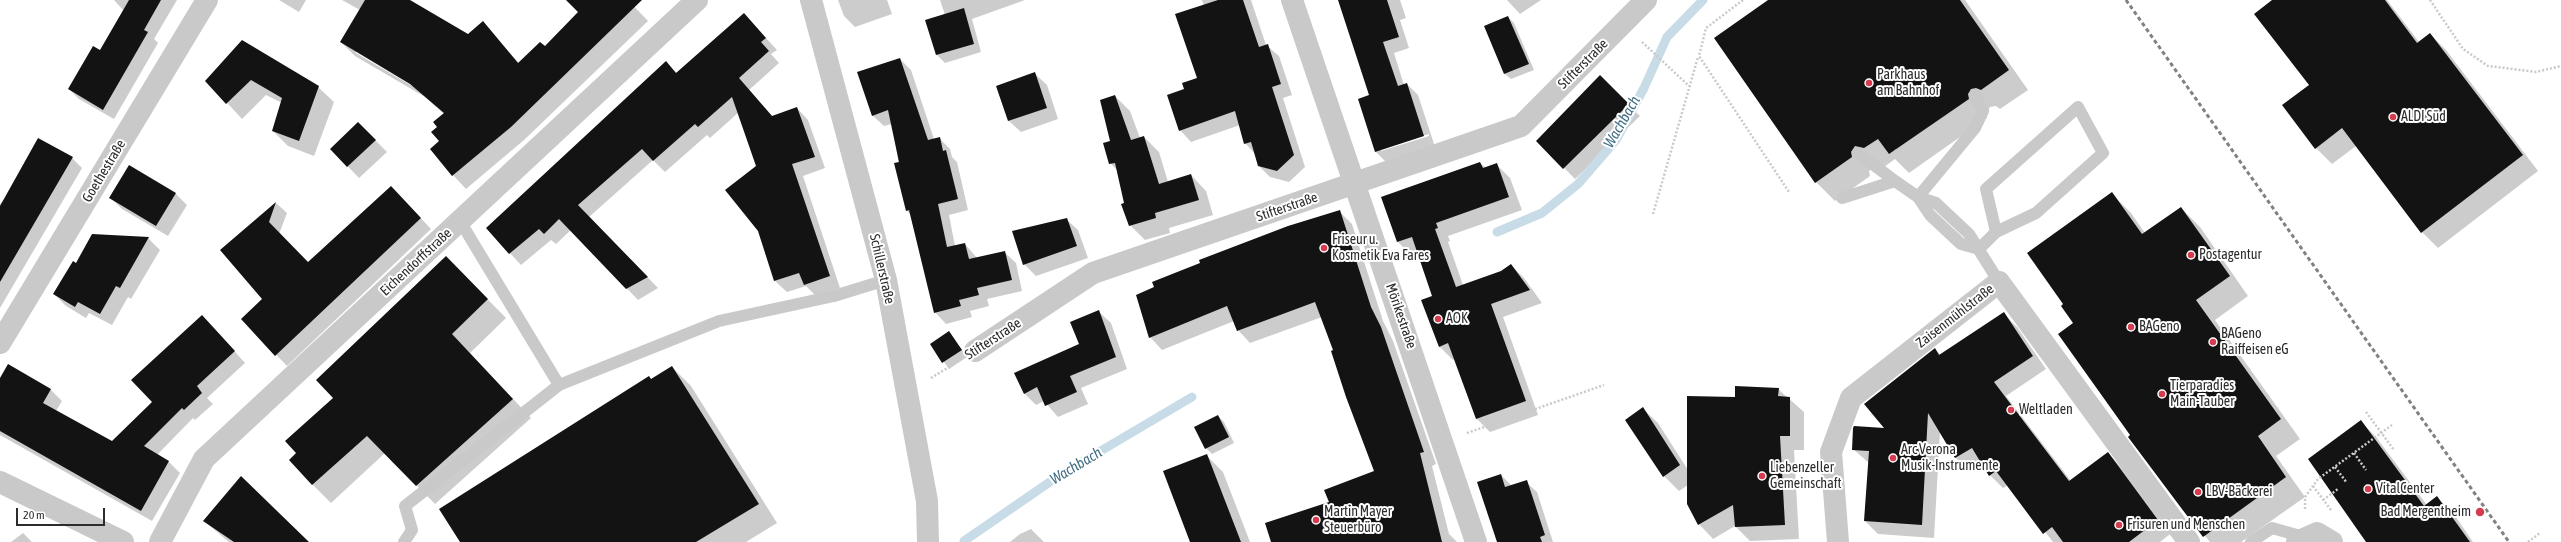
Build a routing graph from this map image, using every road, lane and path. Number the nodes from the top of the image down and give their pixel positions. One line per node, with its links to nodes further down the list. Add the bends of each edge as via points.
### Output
1 (207, 0): 25 (street, Goethestraße)
2 (697, 0): 20 (street, Eichendorffstraße)
3 (811, 0): 23 (street, Schillerstraße)
4 (1292, 0): 15 (street, Mörikestraße)
5 (1646, 0): 8 (street, Stifterstraße)
6 (1743, 0): 9 (path, via 1706,28)
7 (2430, 0): 10 (path, via 2463,49 2488,66 2536,72)
8 (1622, 24): 11 (path); 15 (street, Stifterstraße, via 1521,126)
9 (1699, 56): 11 (path); 16 (path)
10 (2561, 66)
11 (1689, 86): 19 (path)
12 (1974, 95): 17 (lane, via 1983,111 1975,128)
13 (1858, 153): 14 (lane)
14 (1894, 181): 17 (lane); 18 (lane)
15 (1356, 184): 26 (street, Stifterstraße, via 1093,273); 33 (street, Mörikestraße)
16 (1789, 192)
17 (1918, 197): 22 (lane, via 1936,203 1969,234)
18 (1842, 198)
19 (1653, 214)
20 (460, 221): 27 (lane); 46 (street, Eichendorffstraße, via 204,459)
21 (1996, 232): 21 (lane, via 2036,213 2103,153 2078,107 1986,189); 22 (lane)
22 (1979, 249): 24 (lane)
23 (886, 280): 27 (lane, via 834,296 719,320); 29 (street, Schillerstraße)
24 (1999, 282): 50 (street, Zaisenmühlstraße, via 1851,398 1831,452); 51 (street, Zaisenmühlstraße)
25 (0, 343)
26 (975, 351): 29 (path, Stifterstraße)
27 (559, 385): 47 (lane, via 405,506 412,530)
28 (1604, 385): 33 (path)
29 (906, 392): 48 (street, Schillerstraße, via 927,501)
30 (2366, 412): 32 (path)
31 (2392, 425): 32 (path)
32 (2381, 433): 34 (path); 35 (path)
33 (1444, 442): 49 (street, Mörikestraße)
34 (2394, 450)
35 (2354, 453): 36 (path); 37 (path)
36 (2335, 467): 38 (path); 40 (path)
37 (2366, 470)
38 (2318, 479)
39 (0, 482): 45 (street)
40 (2347, 483)
41 (2338, 490): 42 (path)
42 (2323, 500)
43 (2540, 533): 54 (path)
44 (2302, 540): 52 (lane, via 2272,528); 53 (street, via 2317,533)
45 (123, 542)
46 (160, 542)
47 (404, 542)
48 (928, 542)
49 (1476, 542)
50 (1838, 542)
51 (2189, 542)
52 (2251, 542)
53 (2332, 542)
54 (2528, 542)

